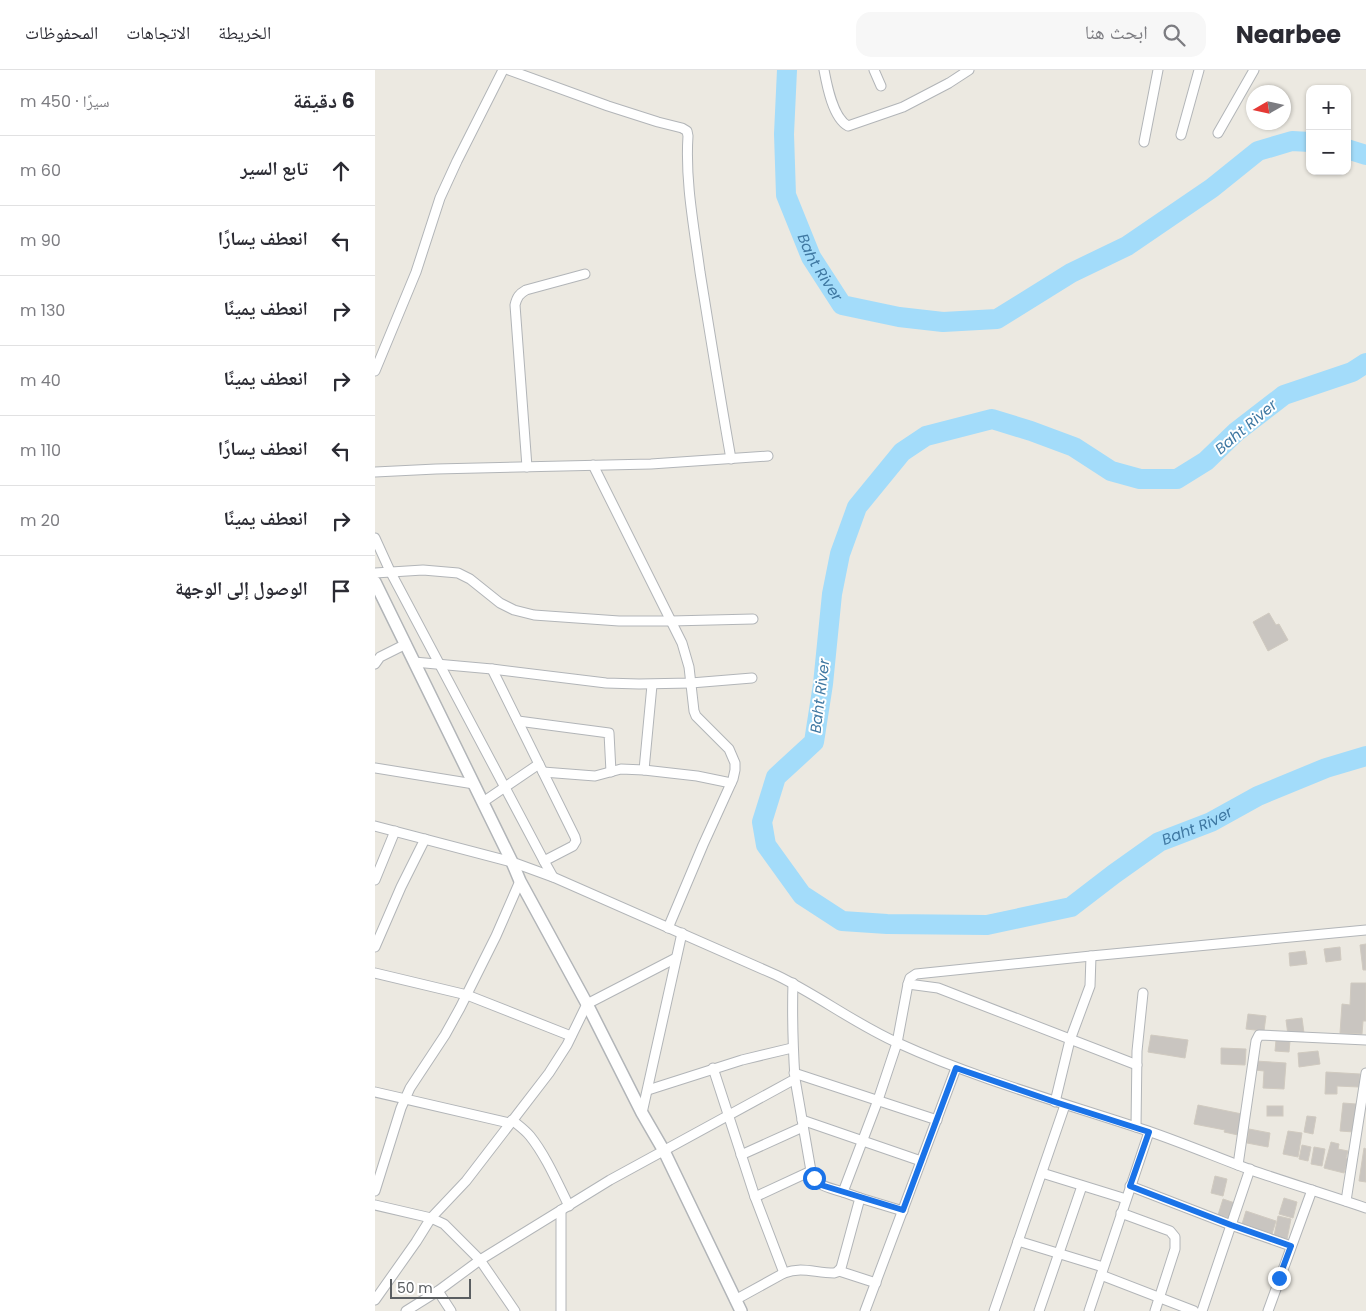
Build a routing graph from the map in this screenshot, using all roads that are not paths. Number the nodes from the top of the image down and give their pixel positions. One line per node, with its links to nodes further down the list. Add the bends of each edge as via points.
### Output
1 (503, 70): 14 (street, via 440,198 416,272)
2 (509, 70): 16 (street, via 687,131 687,168 697,252)
3 (824, 70): 5 (street, via 838,116 847,126 903,107)
4 (874, 70): 9 (street)
5 (969, 70)
6 (1158, 70): 12 (street)
7 (1199, 70): 11 (street)
8 (1254, 70): 10 (street)
9 (881, 86)
10 (1219, 133)
11 (1181, 135)
12 (1144, 142)
13 (585, 274): 18 (street, via 526,290 517,298)
14 (375, 371)
15 (768, 456): 16 (street)
16 (731, 459): 17 (street)
17 (593, 465): 18 (street); 25 (street)
18 (527, 467): 19 (street)
19 (375, 472)
20 (375, 538): 21 (street)
21 (390, 571): 22 (street); 25 (street, via 458,573 500,603 534,615); 29 (street)
22 (375, 573)
23 (375, 582): 26 (street)
24 (753, 619): 25 (street)
25 (671, 622): 32 (street, via 682,643)
26 (406, 644): 27 (street); 28 (street)
27 (377, 659)
28 (414, 662): 29 (street); 40 (street)
29 (441, 665): 30 (street); 41 (street)
30 (492, 669): 33 (street, via 606,683); 34 (street)
31 (752, 678): 32 (street)
32 (691, 683): 33 (street); 39 (street, via 696,716 734,758)
33 (652, 685): 37 (street)
34 (517, 720): 36 (street); 38 (street, via 609,733)
35 (375, 768): 40 (street)
36 (541, 768): 38 (street, via 595,776); 41 (street); 47 (street, via 576,841 573,846)
37 (644, 770): 38 (street); 39 (street)
38 (611, 772)
39 (731, 783): 51 (street)
40 (474, 784): 42 (street)
41 (505, 787): 42 (street); 47 (street)
42 (483, 802): 46 (street)
43 (375, 826): 44 (street)
44 (395, 831): 45 (street); 49 (street)
45 (425, 839): 46 (street); 54 (street)
46 (512, 862): 48 (street); 50 (street)
47 (544, 862): 48 (street)
48 (553, 877): 51 (street)
49 (375, 880)
50 (520, 881): 61 (street); 62 (street)
51 (668, 928): 53 (street)
52 (1366, 930): 55 (street)
53 (682, 934): 56 (street); 58 (street)
54 (375, 947)
55 (1091, 956): 59 (street, via 919,973); 64 (street, via 1090,986)
56 (676, 958): 62 (street); 73 (street)
57 (375, 973): 61 (street)
58 (793, 983): 66 (street); 67 (street)
59 (907, 984): 64 (street, via 939,988); 66 (street)
60 (1143, 993): 68 (street)
61 (467, 995): 63 (street); 75 (street)
62 (587, 1004): 63 (street); 79 (street)
63 (571, 1036): 82 (street, via 549,1073)
64 (1070, 1040): 68 (street); 77 (street)
65 (1366, 1040): 90 (street, via 1259,1035)
66 (897, 1043): 70 (street); 76 (street)
67 (793, 1048): 69 (street); 72 (street)
68 (1137, 1065): 84 (street)
69 (713, 1068): 73 (street); 80 (street)
70 (956, 1068): 77 (street); 81 (street)
71 (1366, 1073): 102 (street)
72 (795, 1076): 76 (street); 80 (street); 83 (street)
73 (648, 1090): 79 (street)
74 (375, 1092): 75 (street)
75 (405, 1098): 82 (street); 97 (street)
76 (878, 1100): 81 (street); 86 (street)
77 (1055, 1102): 78 (street)
78 (1065, 1105): 84 (street); 93 (street)
79 (642, 1112): 87 (street)
80 (728, 1116): 87 (street); 88 (street)
81 (937, 1120): 89 (street)
82 (511, 1121): 104 (street, via 535,1143 550,1169); 108 (street, via 466,1181)
83 (803, 1123): 86 (street); 88 (street); 92 (street)
84 (1136, 1128): 85 (street)
85 (1149, 1132): 90 (street); 95 (street)
86 (862, 1141): 89 (street); 98 (street)
87 (664, 1151): 104 (street); 121 (street)
88 (741, 1155): 99 (street)
89 (921, 1162): 106 (street)
90 (1238, 1165): 91 (street)
91 (1250, 1169): 96 (street); 109 (street)
92 (811, 1171): 98 (street, via 821,1185); 99 (street)
93 (1042, 1174): 94 (street); 110 (street)
94 (1082, 1186): 101 (street); 112 (street)
95 (1130, 1186): 101 (street); 109 (street)
96 (1312, 1190): 102 (street); 111 (street)
97 (375, 1191)
98 (843, 1192): 100 (street)
99 (755, 1197): 116 (street)
100 (860, 1198): 106 (street); 114 (street)
101 (1126, 1199): 107 (street)
102 (1347, 1201): 105 (street)
103 (375, 1205): 108 (street)
104 (565, 1208): 113 (street); 125 (street)
105 (1366, 1208)
106 (903, 1210): 117 (street)
107 (1121, 1213): 115 (street); 119 (street, via 1170,1231 1175,1237 1175,1249)
108 (431, 1218): 113 (street, via 444,1224); 120 (street)
109 (1231, 1225): 111 (street); 132 (street)
110 (1018, 1241): 112 (street); 127 (street)
111 (1291, 1246): 133 (street)
112 (1059, 1254): 115 (street); 128 (street)
113 (480, 1260): 118 (street); 124 (street)
114 (839, 1271): 116 (street, via 828,1273 797,1269); 117 (street)
115 (1102, 1271): 119 (street); 129 (street)
116 (784, 1273): 121 (street)
117 (876, 1283): 126 (street)
118 (438, 1290): 122 (street); 123 (street)
119 (1159, 1298): 130 (street); 131 (street)
120 (375, 1300)
121 (738, 1306)
122 (405, 1311)
123 (451, 1311)
124 (515, 1311)
125 (561, 1311)
126 (865, 1311)
127 (994, 1311)
128 (1039, 1311)
129 (1089, 1311)
130 (1155, 1311)
131 (1194, 1311)
132 (1202, 1311)
133 (1268, 1311)

